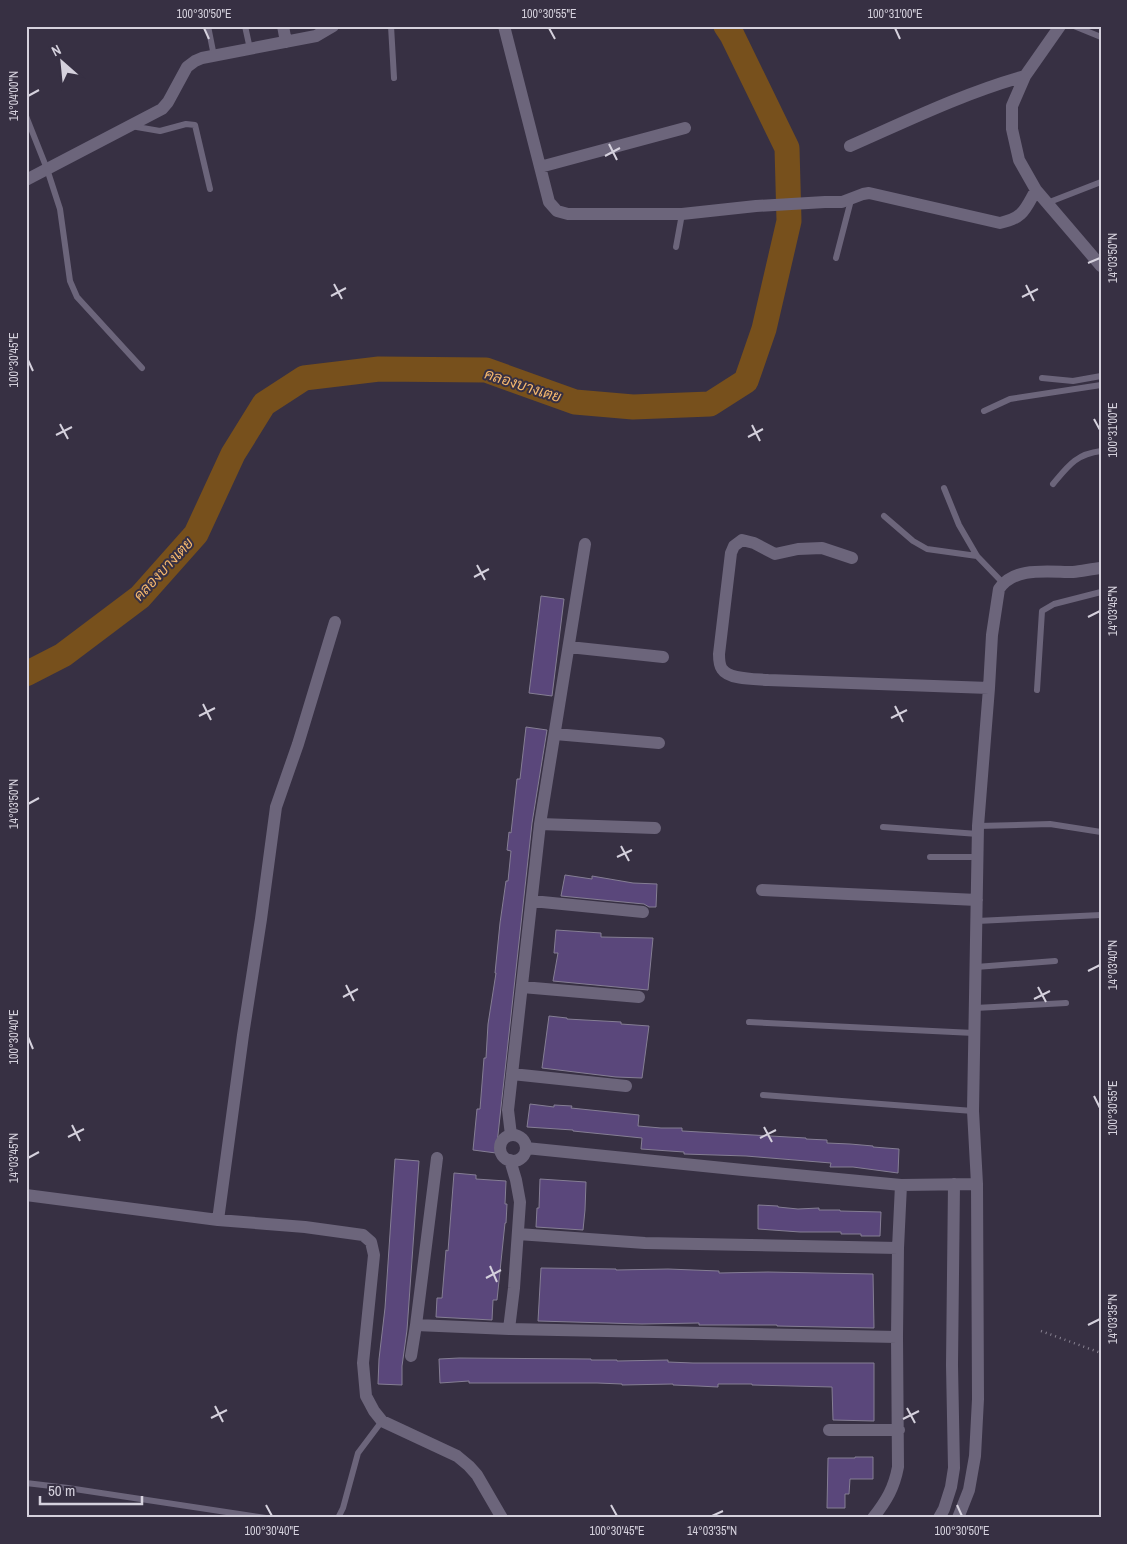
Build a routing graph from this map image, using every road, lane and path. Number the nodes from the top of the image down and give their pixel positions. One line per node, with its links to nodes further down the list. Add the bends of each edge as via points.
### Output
1 (208, 26): 12 (lane)
2 (245, 26): 11 (lane)
3 (283, 26): 10 (street)
4 (333, 26): 10 (street, via 316,36)
5 (391, 26): 14 (lane)
6 (504, 26): 19 (street)
7 (1060, 26): 13 (street)
8 (1074, 26): 9 (lane)
9 (1101, 37)
10 (286, 42): 11 (street)
11 (250, 49): 12 (street)
12 (214, 56): 16 (street, via 195,61 187,67 168,102 154,114)
13 (1025, 76): 18 (street, via 969,94); 24 (street, via 1012,106 1012,129 1019,160)
14 (394, 78)
15 (26, 116): 20 (lane)
16 (130, 126): 20 (street); 23 (lane, via 160,131 186,124 195,125)
17 (686, 128): 19 (street)
18 (850, 146)
19 (540, 168): 27 (street, via 549,202 557,211 568,214)
20 (47, 169): 21 (street); 31 (lane, via 60,209 70,281 77,297)
21 (26, 180)
22 (1101, 182): 26 (lane)
23 (210, 190)
24 (1036, 190): 25 (street, via 1020,216 1000,223 876,194 863,194); 26 (street)
25 (851, 200): 27 (street); 29 (lane)
26 (1047, 203): 30 (street)
27 (682, 214): 28 (lane)
28 (676, 247)
29 (836, 258)
30 (1101, 266)
31 (142, 368)
32 (1101, 376): 33 (lane, via 1073,381)
33 (1042, 378)
34 (1101, 385): 35 (lane, via 1010,399)
35 (984, 411)
36 (1101, 451): 37 (lane, via 1079,457)
37 (1053, 484)
38 (944, 488): 41 (lane, via 959,525)
39 (884, 516): 41 (lane, via 927,549)
40 (585, 544): 47 (street)
41 (977, 556): 44 (lane)
42 (852, 558): 49 (street, via 822,548 775,554 742,540 734,546 719,654 723,670 728,675 768,680)
43 (1101, 568): 44 (street, via 1023,573)
44 (1003, 583): 49 (street, via 999,589 992,634)
45 (1101, 592): 50 (lane, via 1054,604 1042,611)
46 (335, 622): 86 (street, via 276,807)
47 (569, 646): 48 (street); 51 (street)
48 (663, 657)
49 (989, 688): 56 (street)
50 (1037, 690)
51 (555, 734): 52 (street); 53 (street)
52 (659, 743)
53 (540, 824): 55 (street); 62 (street)
54 (883, 827): 56 (lane)
55 (655, 828)
56 (978, 830): 57 (lane, via 1050,824); 59 (street)
57 (1101, 832)
58 (930, 857): 59 (lane)
59 (978, 857): 61 (street)
60 (762, 890): 61 (street)
61 (977, 900): 65 (street)
62 (532, 901): 63 (street); 68 (street)
63 (643, 912)
64 (1101, 915): 65 (lane)
65 (976, 921): 67 (street)
66 (1055, 961): 67 (lane)
67 (976, 966): 71 (street)
68 (522, 987): 69 (street); 74 (street)
69 (639, 997)
70 (1066, 1003): 71 (lane)
71 (975, 1008): 73 (street)
72 (749, 1022): 73 (lane)
73 (974, 1033): 77 (street)
74 (512, 1074): 75 (street); 78 (street, via 508,1110)
75 (626, 1086)
76 (763, 1095): 77 (lane)
77 (973, 1111): 83 (street)
78 (511, 1135): 79 (street, via 522,1138); 81 (street, via 505,1138 500,1148 505,1158)
79 (526, 1148): 81 (street, via 521,1158); 84 (street)
80 (437, 1158): 89 (street)
81 (510, 1160): 87 (street, via 520,1202)
82 (954, 1184): 83 (street); 84 (street); 103 (street, via 954,1468 951,1488)
83 (977, 1184): 104 (street, via 978,1399 975,1456 969,1490)
84 (901, 1185): 88 (street)
85 (26, 1194): 86 (street)
86 (218, 1220): 95 (street, via 363,1234 371,1242 374,1255 363,1363 366,1396)
87 (518, 1234): 88 (street, via 645,1243); 90 (street)
88 (898, 1248): 92 (street)
89 (416, 1326): 90 (street); 94 (street)
90 (509, 1329): 92 (street)
91 (1040, 1332): 93 (path)
92 (897, 1337): 97 (street)
93 (1101, 1353)
94 (411, 1356)
95 (382, 1421): 100 (lane, via 358,1453); 101 (street, via 457,1456 477,1475)
96 (829, 1430): 97 (street)
97 (898, 1430): 102 (street, via 895,1483)
98 (26, 1483): 99 (lane)
99 (266, 1518)
100 (338, 1518)
101 (502, 1518)
102 (873, 1518)
103 (939, 1518)
104 (958, 1518)

